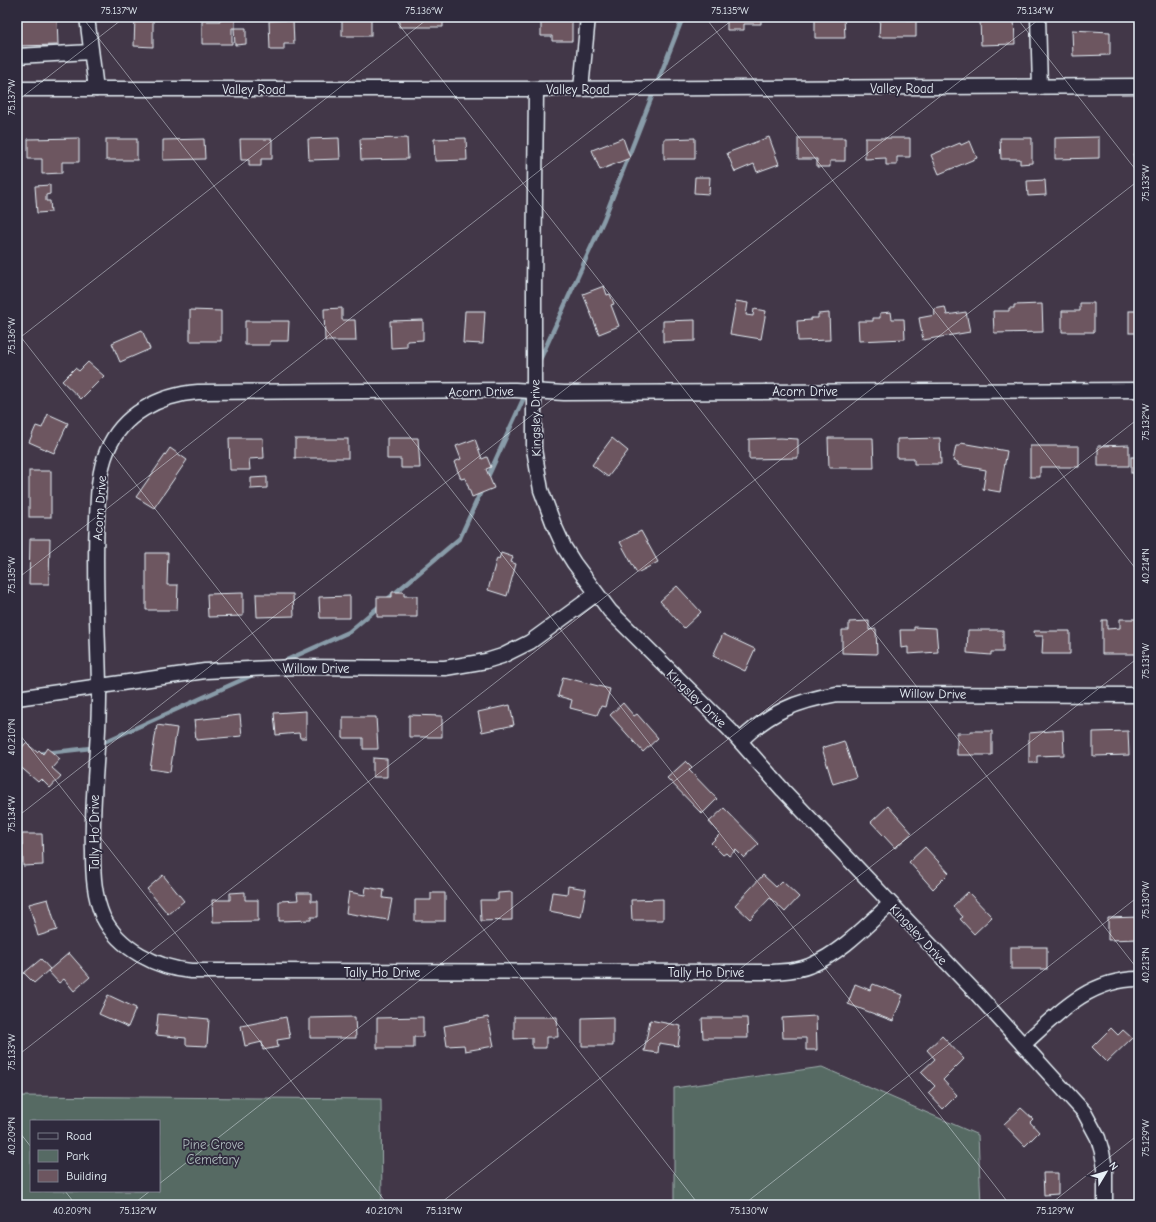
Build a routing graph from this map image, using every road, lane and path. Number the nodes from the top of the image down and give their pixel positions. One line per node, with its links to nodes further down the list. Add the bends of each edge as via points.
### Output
1 (87, 17): 4 (street)
2 (588, 17): 11 (street)
3 (1038, 17): 7 (street)
4 (91, 52): 5 (street); 9 (street)
5 (17, 56)
6 (1139, 86): 7 (street, Valley Road)
7 (1040, 87): 11 (street, Valley Road)
8 (17, 89): 9 (street, Valley Road)
9 (96, 89): 10 (street, Valley Road)
10 (536, 89): 11 (street, Valley Road); 13 (street, Kingsley Drive)
11 (581, 89)
12 (1139, 390): 13 (street, Acorn Drive, via 564,393)
13 (533, 391): 14 (street, Kingsley Drive, via 534,448 541,490 564,547); 15 (street, Acorn Drive, via 198,392 170,396 135,414 115,436 107,451 98,489 96,543)
14 (596, 594): 15 (street, Willow Drive, via 530,642 486,661 445,668 295,667 205,671); 18 (street, Kingsley Drive, via 627,629)
15 (99, 686): 17 (street, Willow Drive); 19 (street, Tally Ho Drive, via 92,831 94,886 98,905 119,938 131,949 178,969 456,972 796,970 825,958 844,946)
16 (1139, 694): 18 (street, Willow Drive, via 837,694 790,706 775,713 753,728)
17 (17, 698)
18 (740, 741): 19 (street, Kingsley Drive)
19 (890, 904): 21 (street, Kingsley Drive)
20 (1139, 979): 21 (street, via 1106,984 1091,990 1062,1010)
21 (1023, 1045): 22 (street, Kingsley Drive, via 1084,1112 1095,1131 1105,1168)
22 (1105, 1205)

